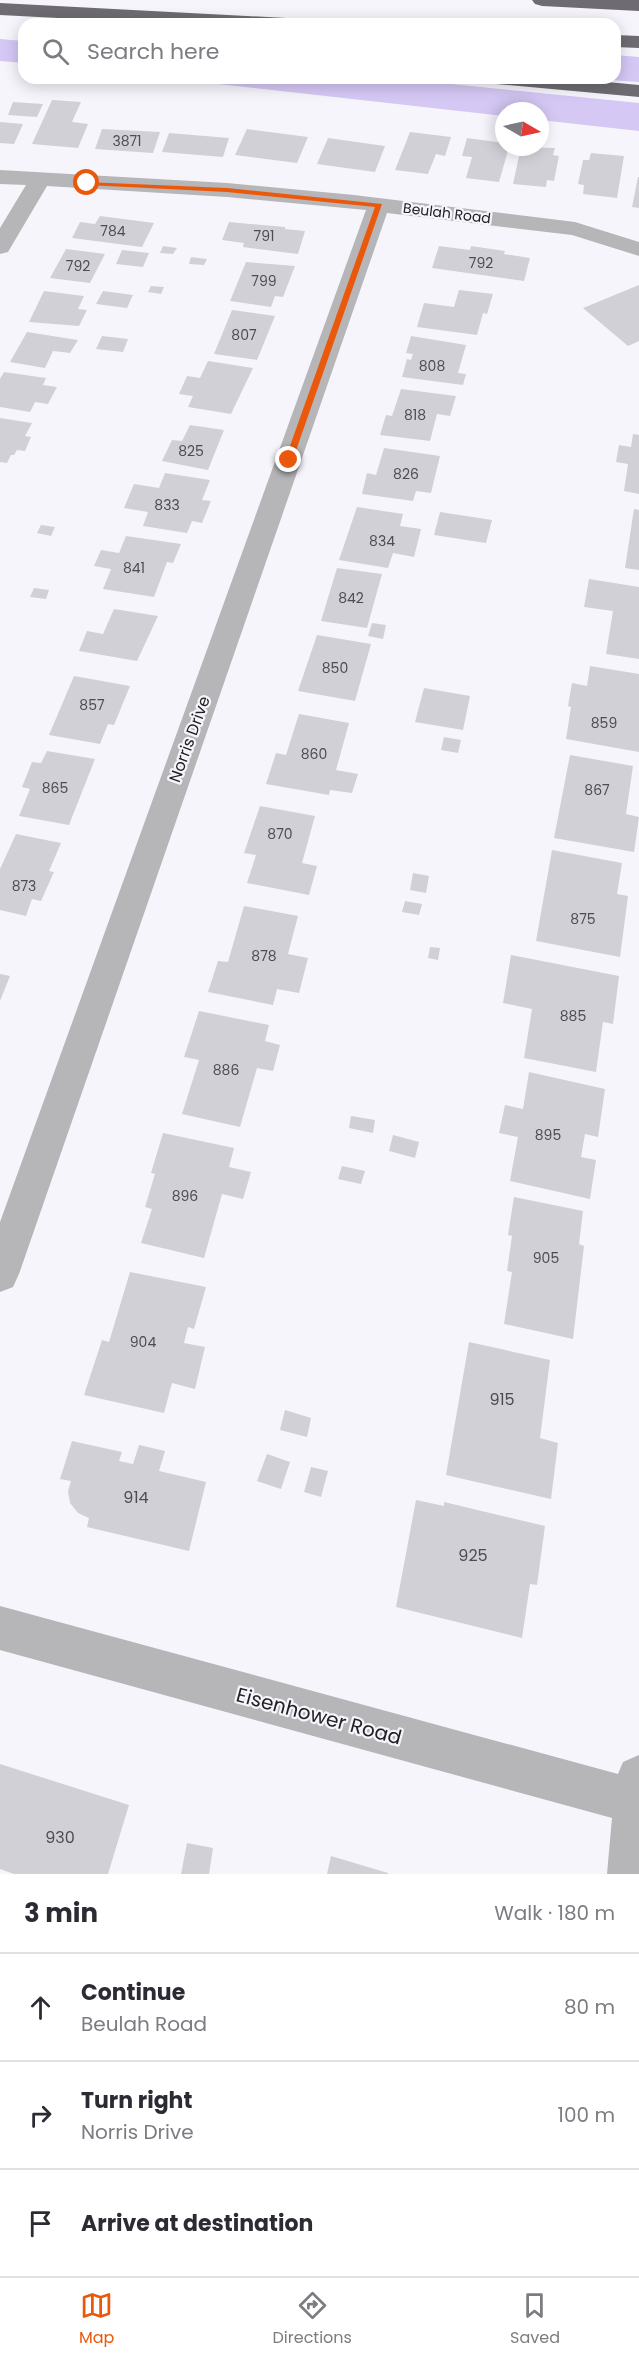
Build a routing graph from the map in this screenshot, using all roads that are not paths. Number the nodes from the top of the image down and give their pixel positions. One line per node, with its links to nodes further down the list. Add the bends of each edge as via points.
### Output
1 (542, 0): 2 (highway)
2 (639, 5)
3 (0, 9): 4 (highway)
4 (172, 18)
5 (0, 27): 6 (highway)
6 (18, 28)
7 (621, 41): 8 (highway)
8 (639, 42)
9 (562, 84): 10 (highway)
10 (639, 91)
11 (0, 177): 12 (street, Beulah Road)
12 (39, 181): 13 (street, Beulah Road, via 227,190); 14 (street)
13 (379, 205): 15 (street, Beulah Road, via 575,229); 16 (street, Norris Drive)
14 (0, 247)
15 (639, 249)
16 (0, 1274)
17 (0, 1628): 18 (street, Eisenhower Road)
18 (638, 1795): 19 (street)
19 (630, 1874)

